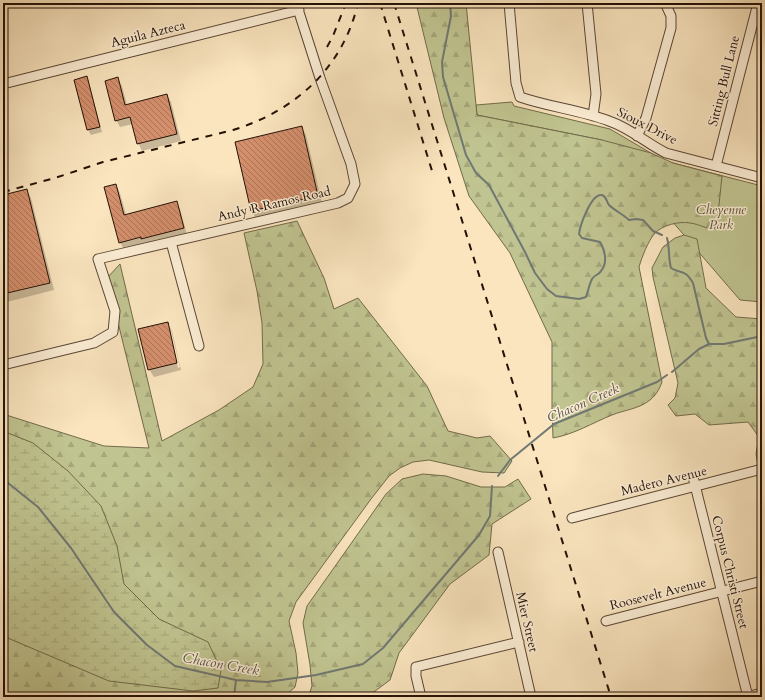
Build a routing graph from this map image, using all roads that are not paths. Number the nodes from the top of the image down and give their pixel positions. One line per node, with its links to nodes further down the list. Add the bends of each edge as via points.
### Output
1 (509, 3): 7 (street, Sioux Drive, via 516,83 520,97)
2 (587, 3): 7 (street, via 596,94)
3 (758, 3): 9 (street, Sitting Bull Lane)
4 (666, 5): 8 (street, via 671,28 646,118)
5 (298, 6): 6 (street, Aguila Azteca); 11 (street, Andy R Ramos Road, via 320,78 351,164 355,184 348,198 338,203)
6 (3, 84)
7 (592, 116): 8 (street, Sioux Drive, via 609,120)
8 (637, 136): 9 (street, Sioux Drive, via 666,153)
9 (716, 166): 10 (street, Sioux Drive)
10 (762, 178)
11 (171, 242): 12 (street); 13 (street, Andy R Ramos Road, via 98,259 115,311 113,332 94,342)
12 (199, 346)
13 (3, 365)
14 (762, 469): 15 (street, Madero Avenue)
15 (694, 482): 16 (street, Madero Avenue); 19 (street, Corpus Christi Street)
16 (572, 518)
17 (498, 552): 21 (street, Mier Street)
18 (762, 581): 19 (street, Roosevelt Avenue)
19 (721, 592): 20 (street, Roosevelt Avenue); 25 (street, Corpus Christi Street)
20 (606, 621)
21 (519, 642): 23 (street, via 416,667); 24 (street, Mier Street)
22 (762, 693): 25 (street)
23 (421, 697)
24 (532, 697)
25 (747, 697)

